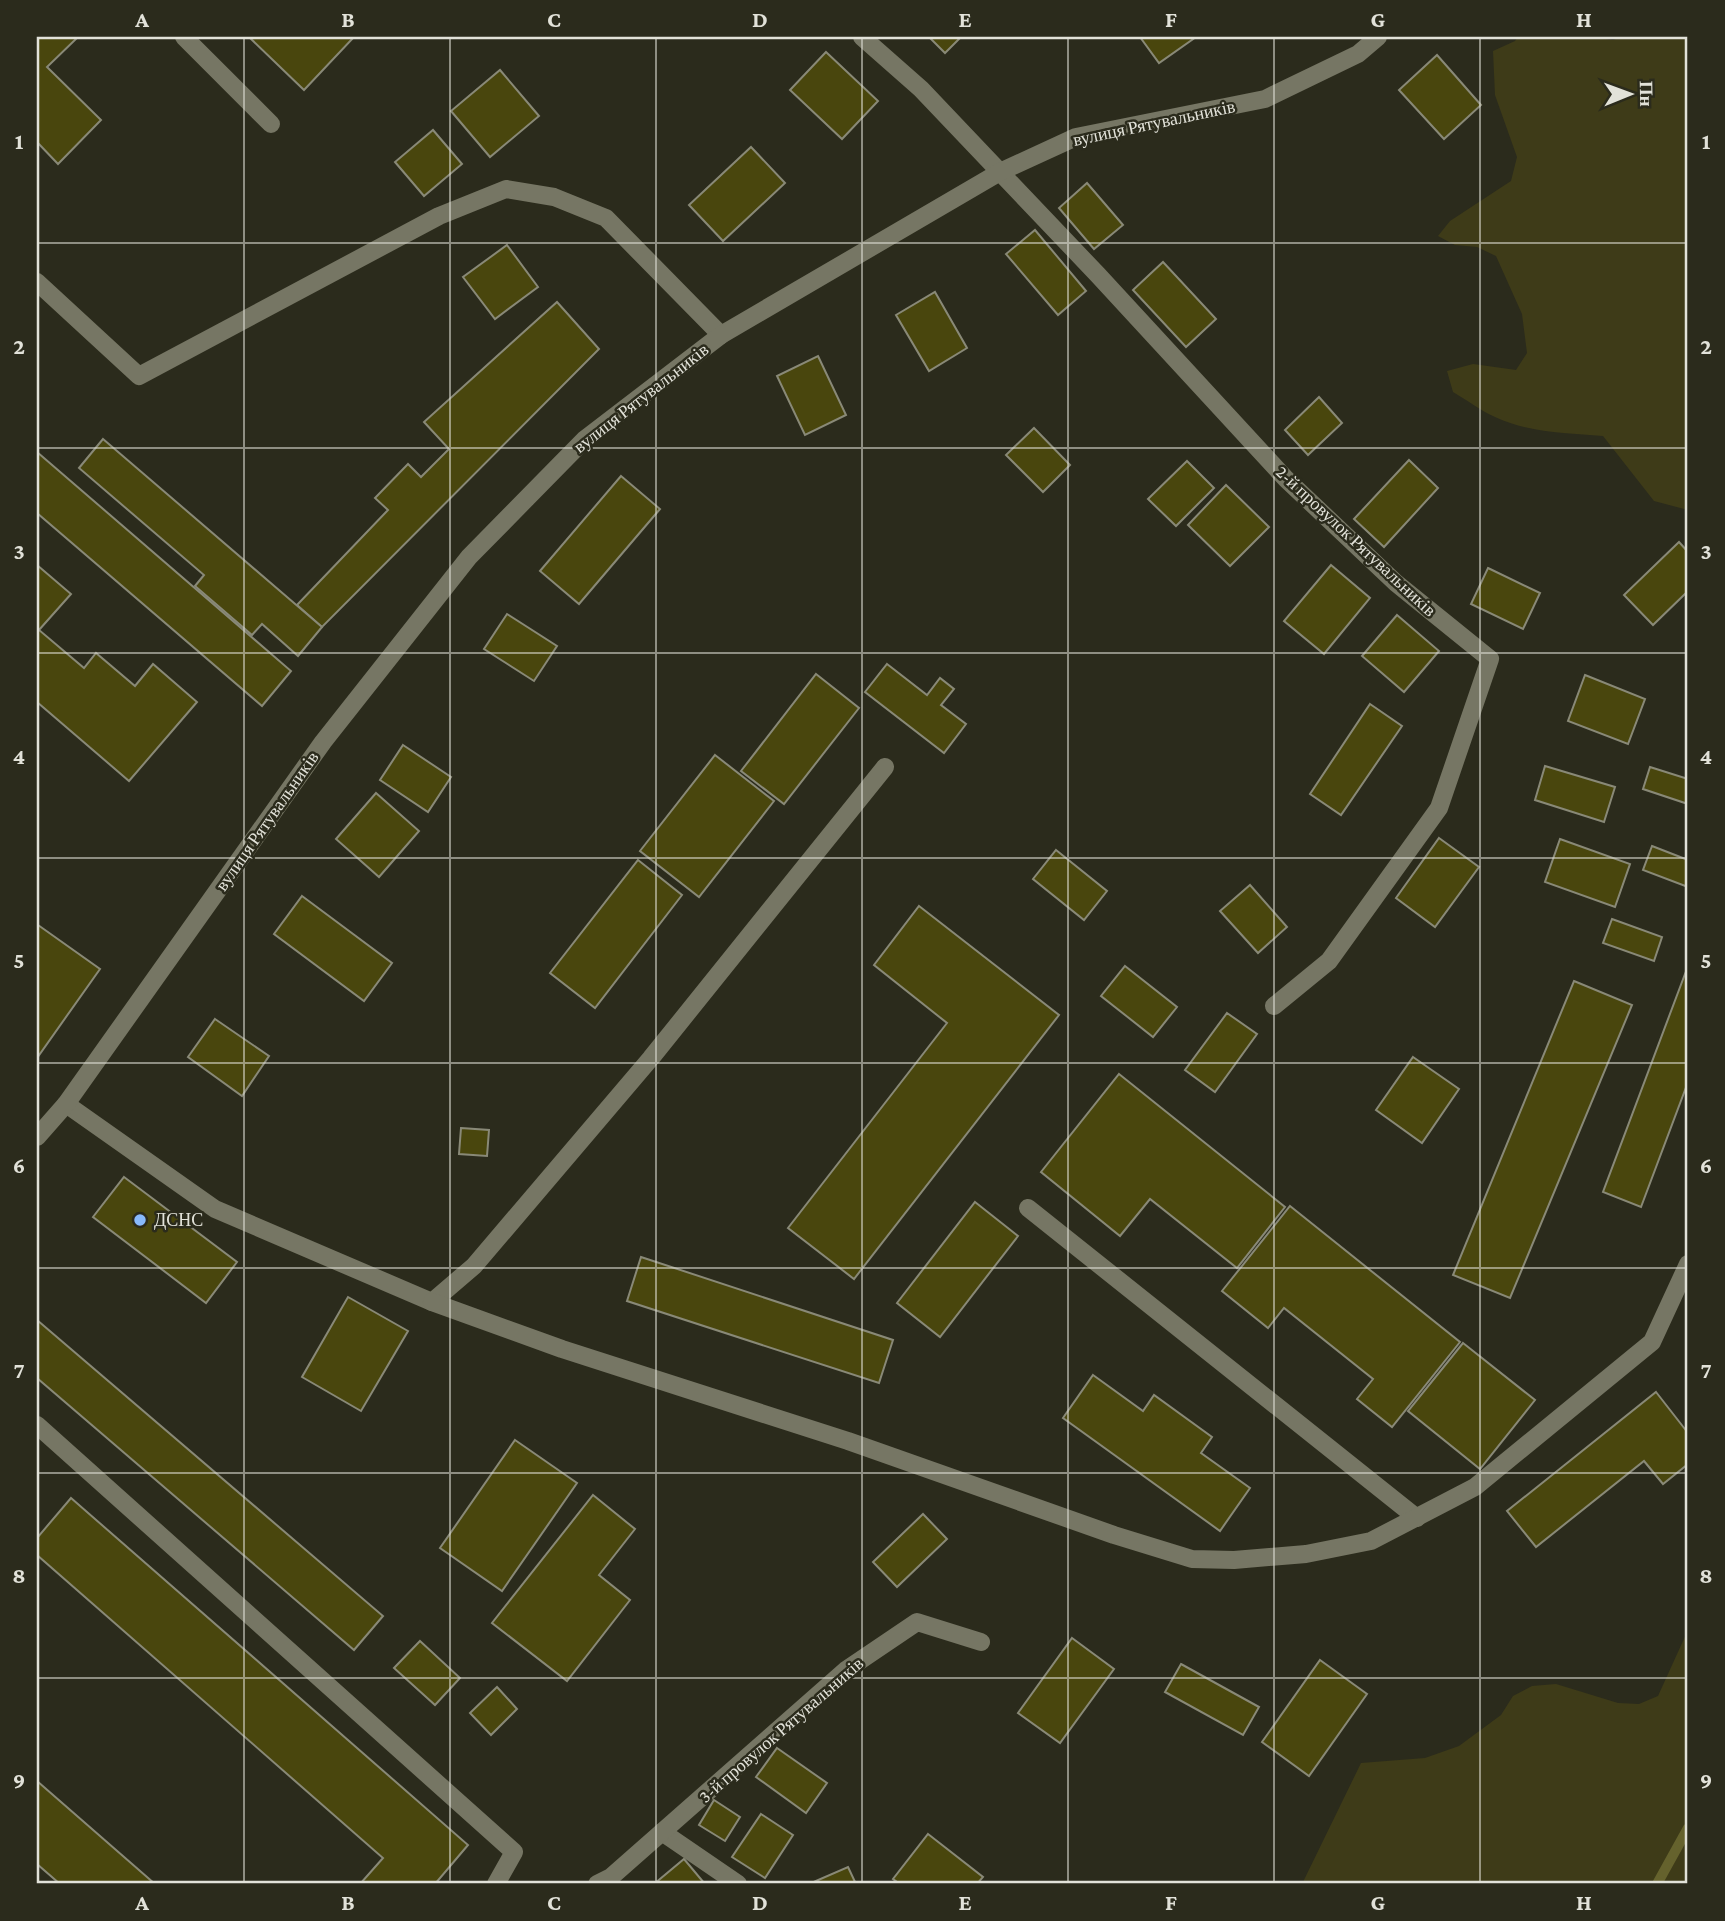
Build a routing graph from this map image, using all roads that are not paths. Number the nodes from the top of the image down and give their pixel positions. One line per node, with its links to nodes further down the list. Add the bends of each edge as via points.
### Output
1 (184, 37): 4 (street)
2 (862, 37): 5 (street, via 921,89)
3 (1378, 37): 5 (street, вулиця Рятувальників, via 1358,54 1265,99 1076,137)
4 (271, 124)
5 (1000, 172): 7 (street, вулиця Рятувальників); 9 (street, 2-й провулок Рятувальників, via 1286,479 1396,583 1490,659 1439,808 1329,961)
6 (37, 282): 7 (street, via 139,376 439,216 506,189 554,197 606,218)
7 (721, 335): 10 (street, вулиця Рятувальників, via 584,440 469,557 323,742)
8 (886, 767): 14 (street, via 651,1058 474,1266)
9 (1274, 1006)
10 (66, 1104): 11 (street, вулиця Рятувальників); 14 (street, via 215,1209)
11 (37, 1137)
12 (1028, 1208): 16 (street)
13 (1688, 1264): 16 (street, via 1652,1342 1475,1487)
14 (432, 1302): 16 (street, via 1192,1559 1306,1554 1371,1541)
15 (37, 1425): 19 (street, via 514,1852)
16 (1417, 1518)
17 (981, 1642): 18 (street, 3-й провулок Рятувальників, via 917,1622 846,1670)
18 (662, 1832): 20 (street, 3-й провулок Рятувальників); 21 (street)
19 (496, 1884)
20 (597, 1884)
21 (737, 1884)

